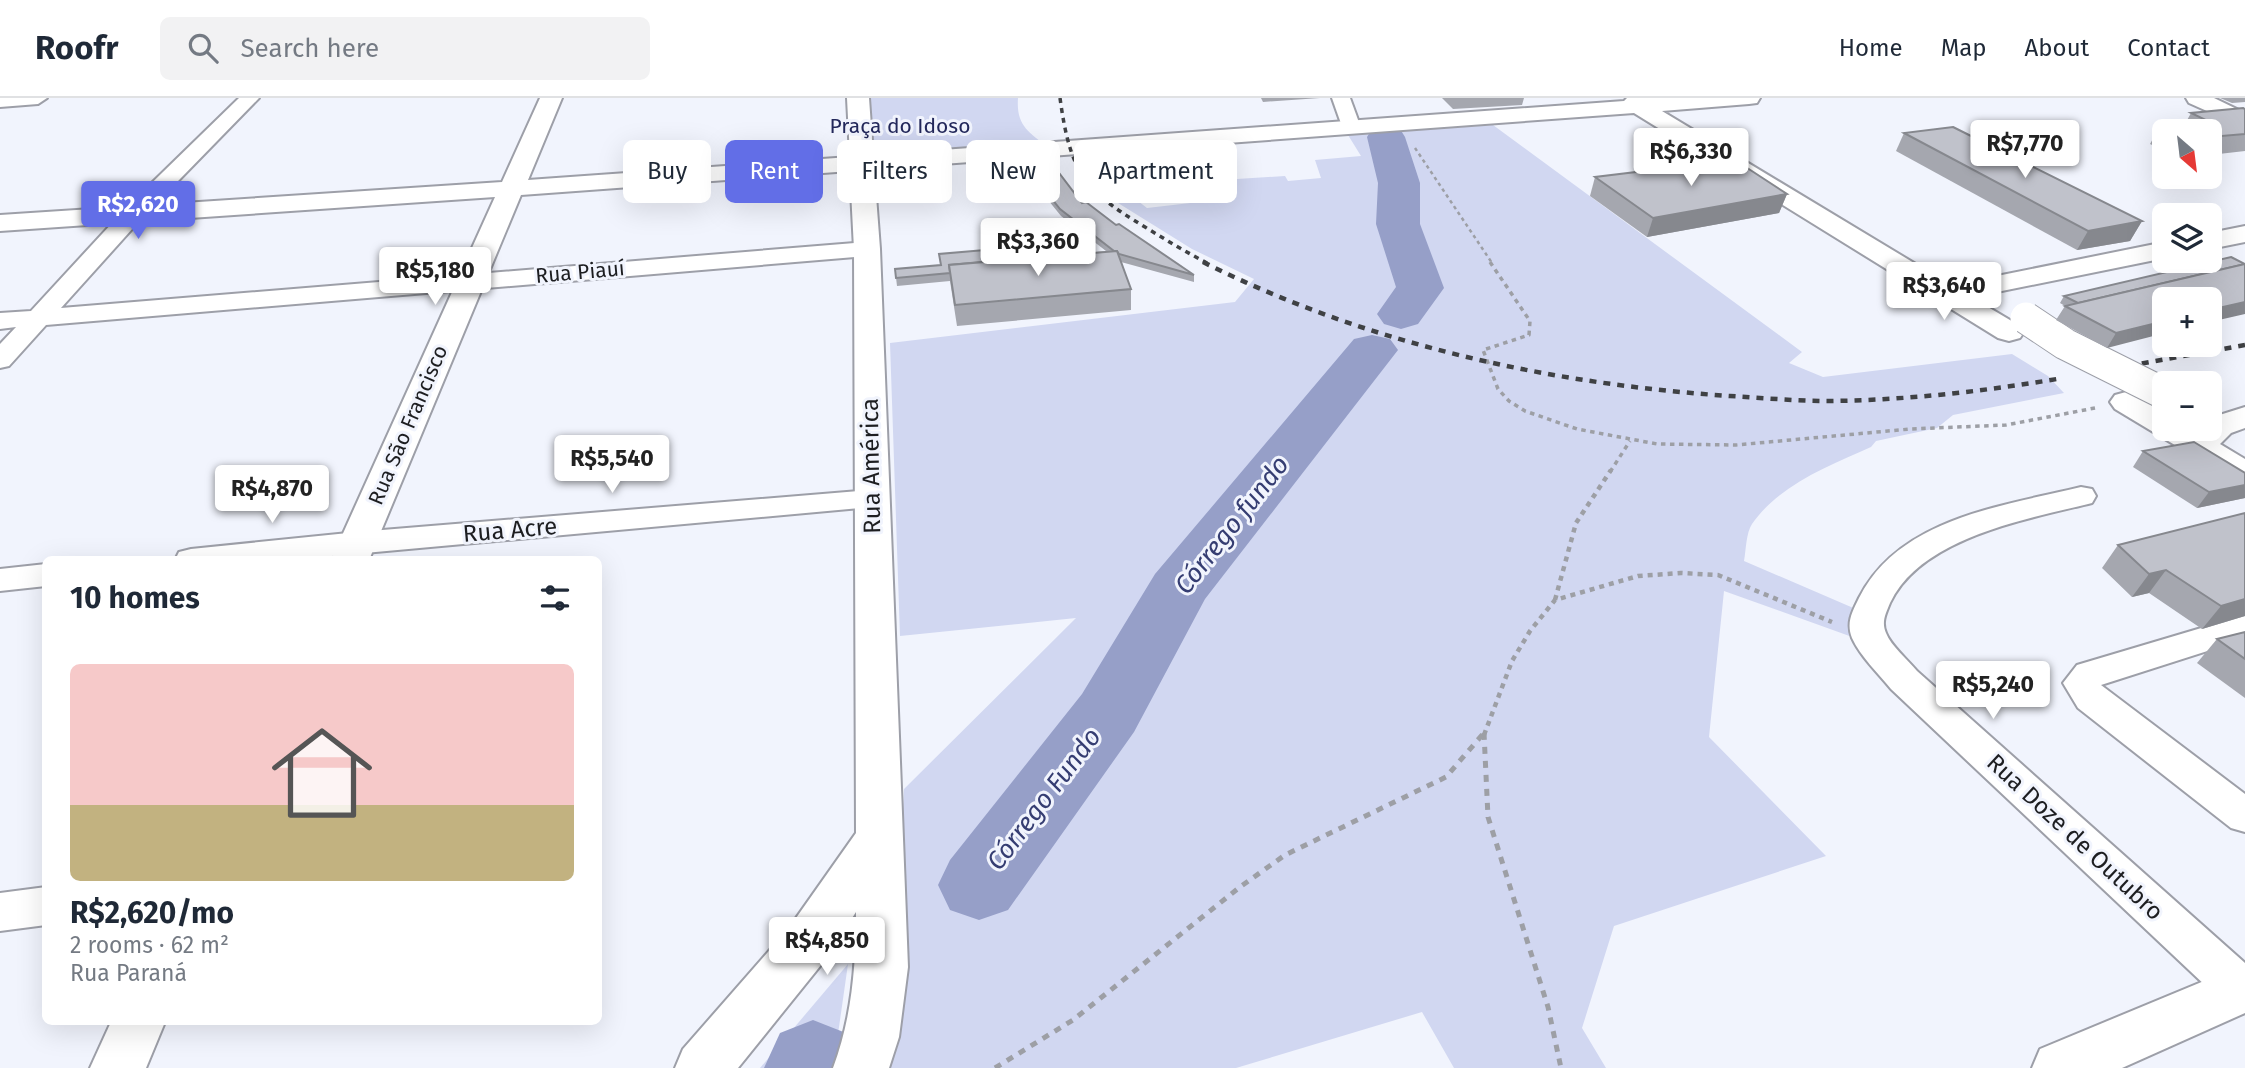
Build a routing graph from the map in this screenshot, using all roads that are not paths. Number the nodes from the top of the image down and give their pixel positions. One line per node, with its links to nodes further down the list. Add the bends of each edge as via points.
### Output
1 (38, 98): 8 (street)
2 (250, 98): 17 (street)
3 (551, 98): 15 (main road, Rua São Francisco)
4 (858, 98): 12 (main road, Rua América)
5 (1341, 98): 11 (street)
6 (1749, 98): 9 (main road)
7 (2197, 98): 10 (main road)
8 (0, 101)
9 (1631, 102): 11 (main road); 24 (main road)
10 (2245, 121)
11 (1351, 128): 13 (main road)
12 (861, 140)
13 (952, 156)
14 (837, 164): 15 (main road)
15 (513, 188): 17 (main road); 25 (main road, Rua São Francisco)
16 (865, 203): 21 (main road, Rua América)
17 (134, 213): 18 (main road); 26 (street)
18 (0, 223)
19 (2245, 234): 20 (main road)
20 (2222, 239)
21 (867, 249): 25 (street, Rua Piauí); 38 (main road, Rua América)
22 (2152, 252): 24 (main road, via 1987,286 1956,285)
23 (2152, 253): 28 (main road, via 2036,287 2020,297)
24 (1904, 269): 28 (main road)
25 (471, 281): 26 (street, Rua Piauí); 39 (main road, Rua São Francisco)
26 (40, 317): 27 (street, Rua Piauí); 29 (street)
27 (0, 321)
28 (2017, 325): 31 (main road)
29 (0, 360)
30 (2222, 407): 32 (main road)
31 (2149, 408)
32 (2245, 408)
33 (2245, 417): 35 (main road, via 2219,426)
34 (2191, 441): 35 (main road)
35 (2200, 446): 36 (main road)
36 (2245, 473)
37 (2081, 496): 48 (street, Rua Doze de Outubro, via 1982,521 1930,543 1882,583 1866,618 1869,637 1904,680)
38 (871, 499): 39 (street, Rua Acre); 45 (main road, Rua América)
39 (354, 551): 40 (street, Rua Acre)
40 (263, 556)
41 (42, 575): 42 (street)
42 (0, 580)
43 (2245, 627): 44 (street, via 2090,674 2081,683 2091,698)
44 (2245, 816)
45 (881, 834): 51 (main road, via 807,944); 52 (main road, Rua América, via 882,967 872,1037)
46 (42, 907): 47 (street)
47 (0, 912)
48 (2244, 990): 53 (main road)
49 (137, 1025): 50 (main road)
50 (118, 1068)
51 (703, 1068)
52 (861, 1068)
53 (2060, 1068)

